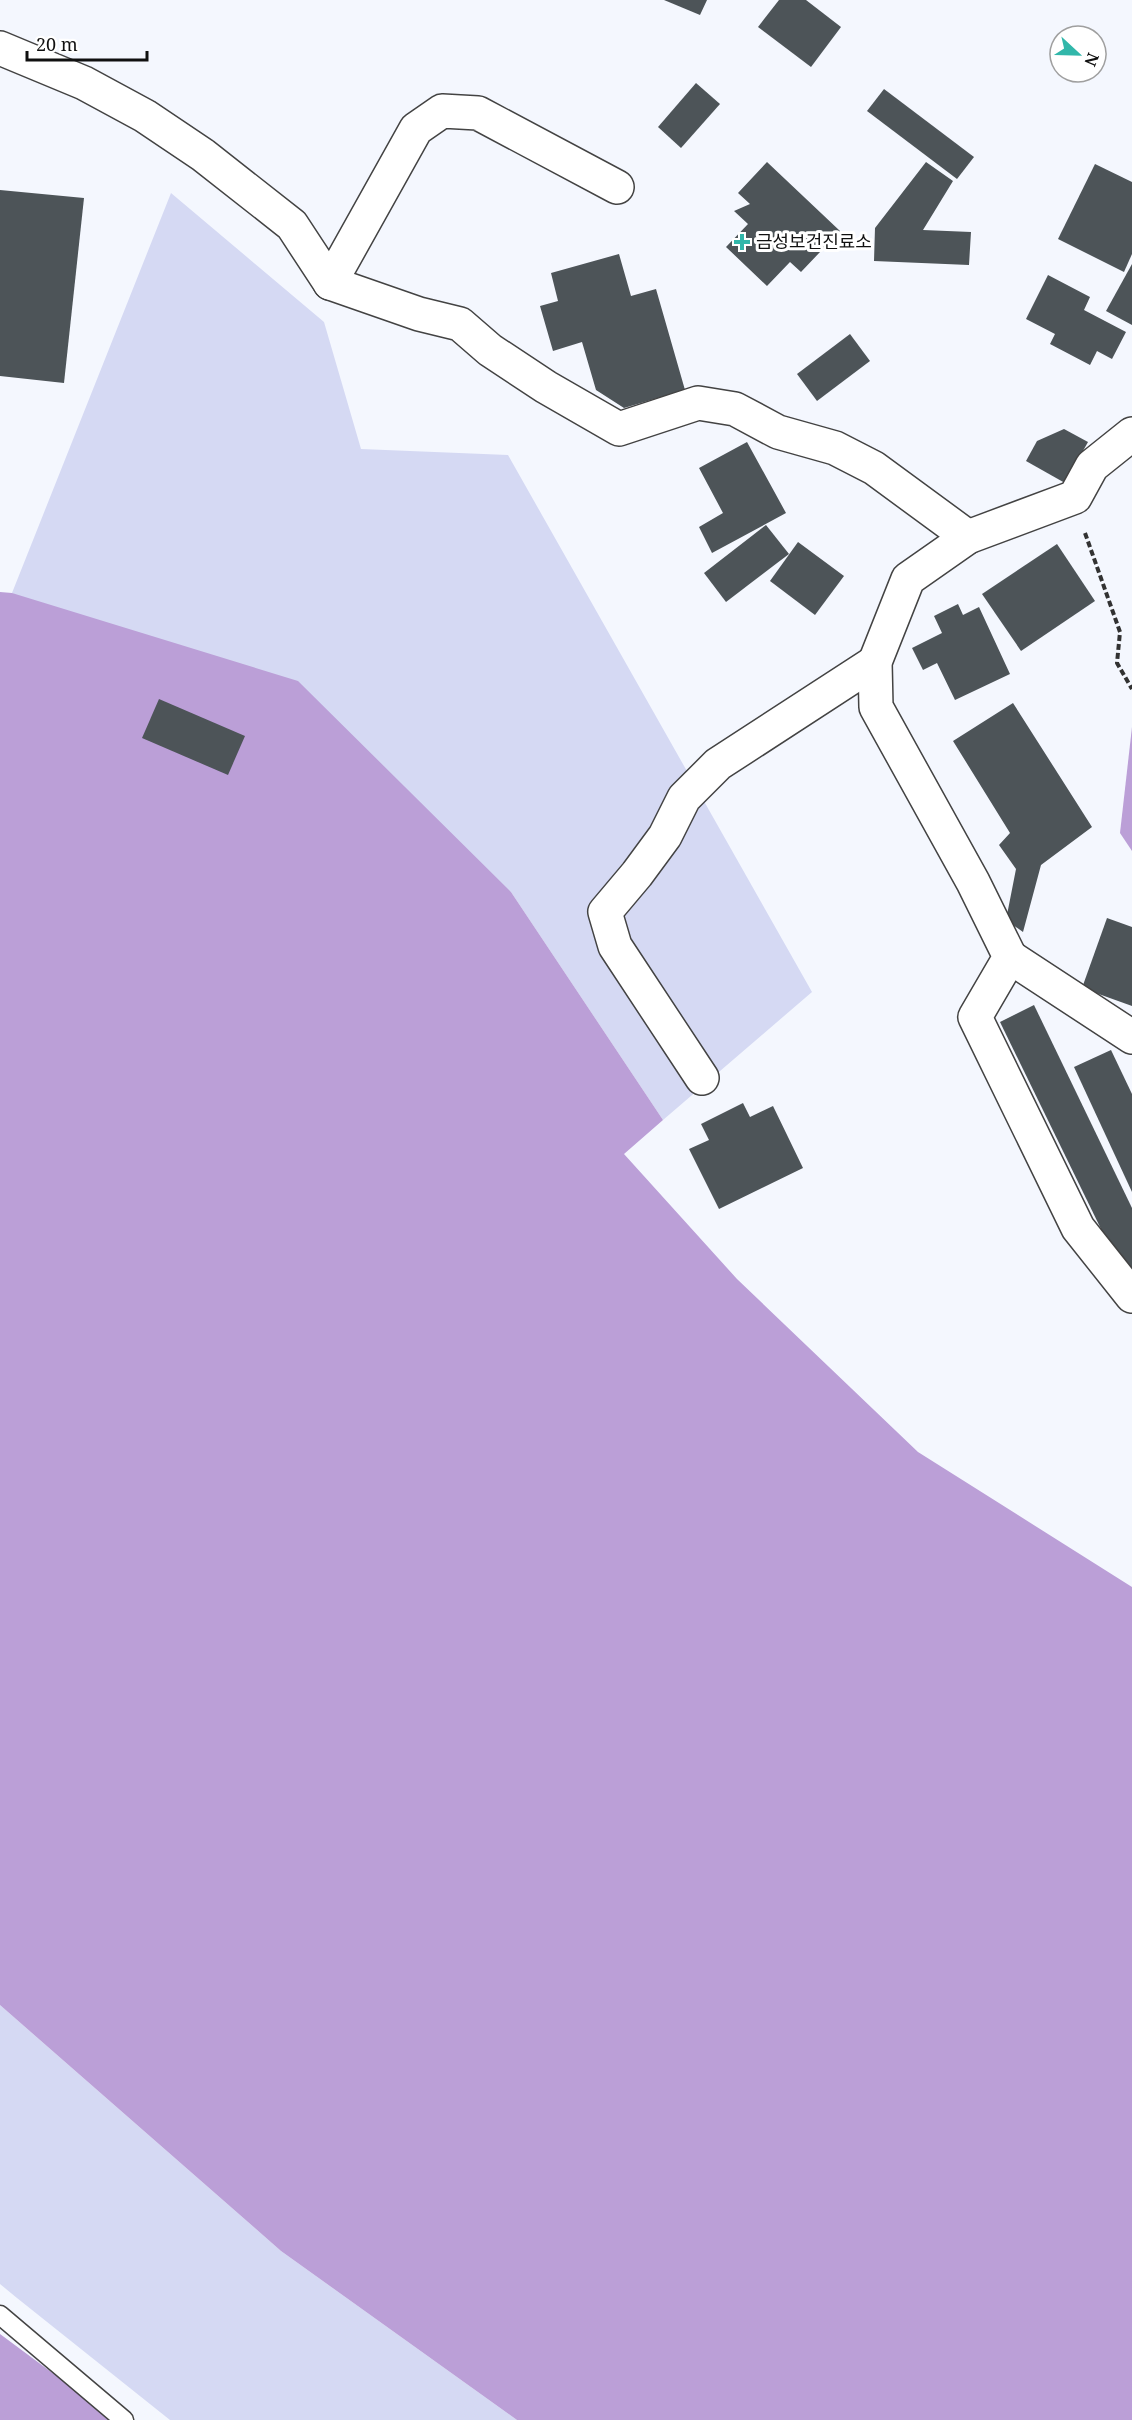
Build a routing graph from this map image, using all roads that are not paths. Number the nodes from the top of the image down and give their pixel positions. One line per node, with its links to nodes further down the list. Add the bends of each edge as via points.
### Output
1 (0, 48): 3 (street, via 84,84 145,116 204,155 292,225)
2 (617, 188): 3 (street, via 478,113 442,111 416,129)
3 (330, 283): 5 (street, via 460,324 546,387 618,429 698,403 735,409 778,432 835,448 874,468)
4 (1132, 434): 5 (street, via 1092,466 1076,497)
5 (968, 537): 6 (street, via 908,579)
6 (875, 662): 7 (street, via 876,707); 9 (street, via 718,764 684,798 665,836 605,912 615,946)
7 (1010, 957): 8 (street); 10 (street, via 975,1017 1078,1228)
8 (1132, 1037)
9 (702, 1078)
10 (1132, 1296)
11 (0, 2315): 12 (lane)
12 (124, 2420)

